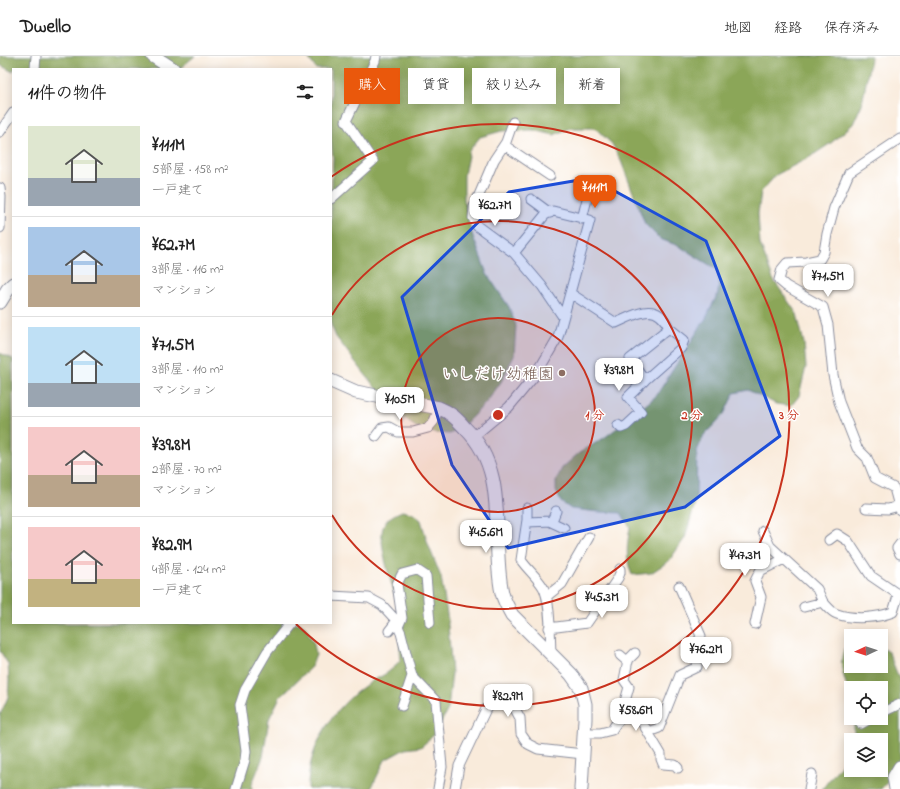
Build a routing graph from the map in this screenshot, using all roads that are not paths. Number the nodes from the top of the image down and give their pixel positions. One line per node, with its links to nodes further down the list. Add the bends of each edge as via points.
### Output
1 (36, 56): 4 (street)
2 (153, 56): 5 (street)
3 (376, 56): 14 (street, via 346,121 373,161)
4 (35, 68)
5 (171, 68)
6 (12, 114): 8 (street)
7 (513, 122): 10 (street)
8 (0, 132)
9 (900, 139): 33 (street, via 849,173 834,208 824,252 820,259 787,263 779,280 823,307 839,402 857,448 867,458 875,478 894,488)
10 (504, 146): 11 (street); 19 (street, via 494,160 474,207 473,218 477,226)
11 (550, 176)
12 (0, 188): 18 (street)
13 (588, 195): 17 (street)
14 (332, 198)
15 (532, 199): 16 (street)
16 (550, 213): 17 (street, via 553,211); 19 (street, via 545,215)
17 (582, 218): 21 (street, via 590,220)
18 (0, 228)
19 (514, 253): 23 (street, via 542,286)
20 (12, 285): 22 (street)
21 (570, 293): 23 (street); 24 (street, via 616,323 640,312 650,311 657,313)
22 (0, 302)
23 (563, 317): 30 (street, via 558,337 537,373 509,407)
24 (669, 328): 26 (street, via 630,359); 26 (street, via 684,340 681,348)
25 (332, 380): 27 (street, via 356,392)
26 (645, 380): 28 (street, via 628,397 641,412 626,426 621,428)
27 (439, 408): 29 (street, via 428,428 413,432 382,428); 30 (street, via 448,411)
28 (618, 425)
29 (376, 436)
30 (474, 436): 57 (street, via 490,466 495,489 502,594 512,615)
31 (527, 508): 36 (street)
32 (866, 508): 33 (street)
33 (899, 508)
34 (556, 511): 35 (street, via 552,521)
35 (549, 521): 36 (street); 37 (street)
36 (527, 522): 48 (street, via 521,560 543,587)
37 (564, 528)
38 (763, 531): 43 (street, via 770,546)
39 (589, 537): 48 (street, via 562,584)
40 (829, 540): 46 (street, via 837,534 848,540 871,576 896,593)
41 (900, 544): 42 (street, via 897,548)
42 (900, 554)
43 (784, 559): 49 (street, via 817,589); 53 (street, via 760,571 755,581 761,597)
44 (620, 569): 55 (street, via 618,578 587,623)
45 (680, 586): 66 (street, via 701,636 697,644 696,667 680,675 659,728)
46 (900, 593): 49 (street, via 893,612 856,618 836,614)
47 (332, 596): 54 (street, via 369,598 382,605)
48 (547, 596): 55 (street)
49 (823, 602): 50 (street)
50 (804, 607)
51 (430, 623): 54 (street, via 426,576 416,570 402,574 397,584 402,618)
52 (289, 624): 72 (street, via 267,652 245,690 240,705 246,751)
53 (755, 624)
54 (397, 625): 56 (street); 61 (street)
55 (549, 628): 57 (street)
56 (389, 631)
57 (551, 653): 67 (street, via 581,688 585,704)
58 (635, 653): 60 (street)
59 (620, 655): 60 (street)
60 (628, 662): 65 (street, via 624,680 629,687)
61 (412, 676): 63 (street); 73 (street, via 436,701 442,767)
62 (900, 704): 64 (street)
63 (402, 706)
64 (888, 710)
65 (620, 720): 66 (street, via 640,719); 67 (street, via 612,730)
66 (648, 732): 70 (street, via 664,764 675,765)
67 (584, 733): 68 (street)
68 (583, 754): 74 (street, via 538,749 528,744 521,734 520,718 514,707 506,701 495,702 486,709 459,766); 75 (street)
69 (900, 766): 77 (street, via 894,777)
70 (678, 768)
71 (812, 774): 76 (street)
72 (236, 789)
73 (438, 789)
74 (455, 789)
75 (581, 789)
76 (809, 789)
77 (896, 789)

